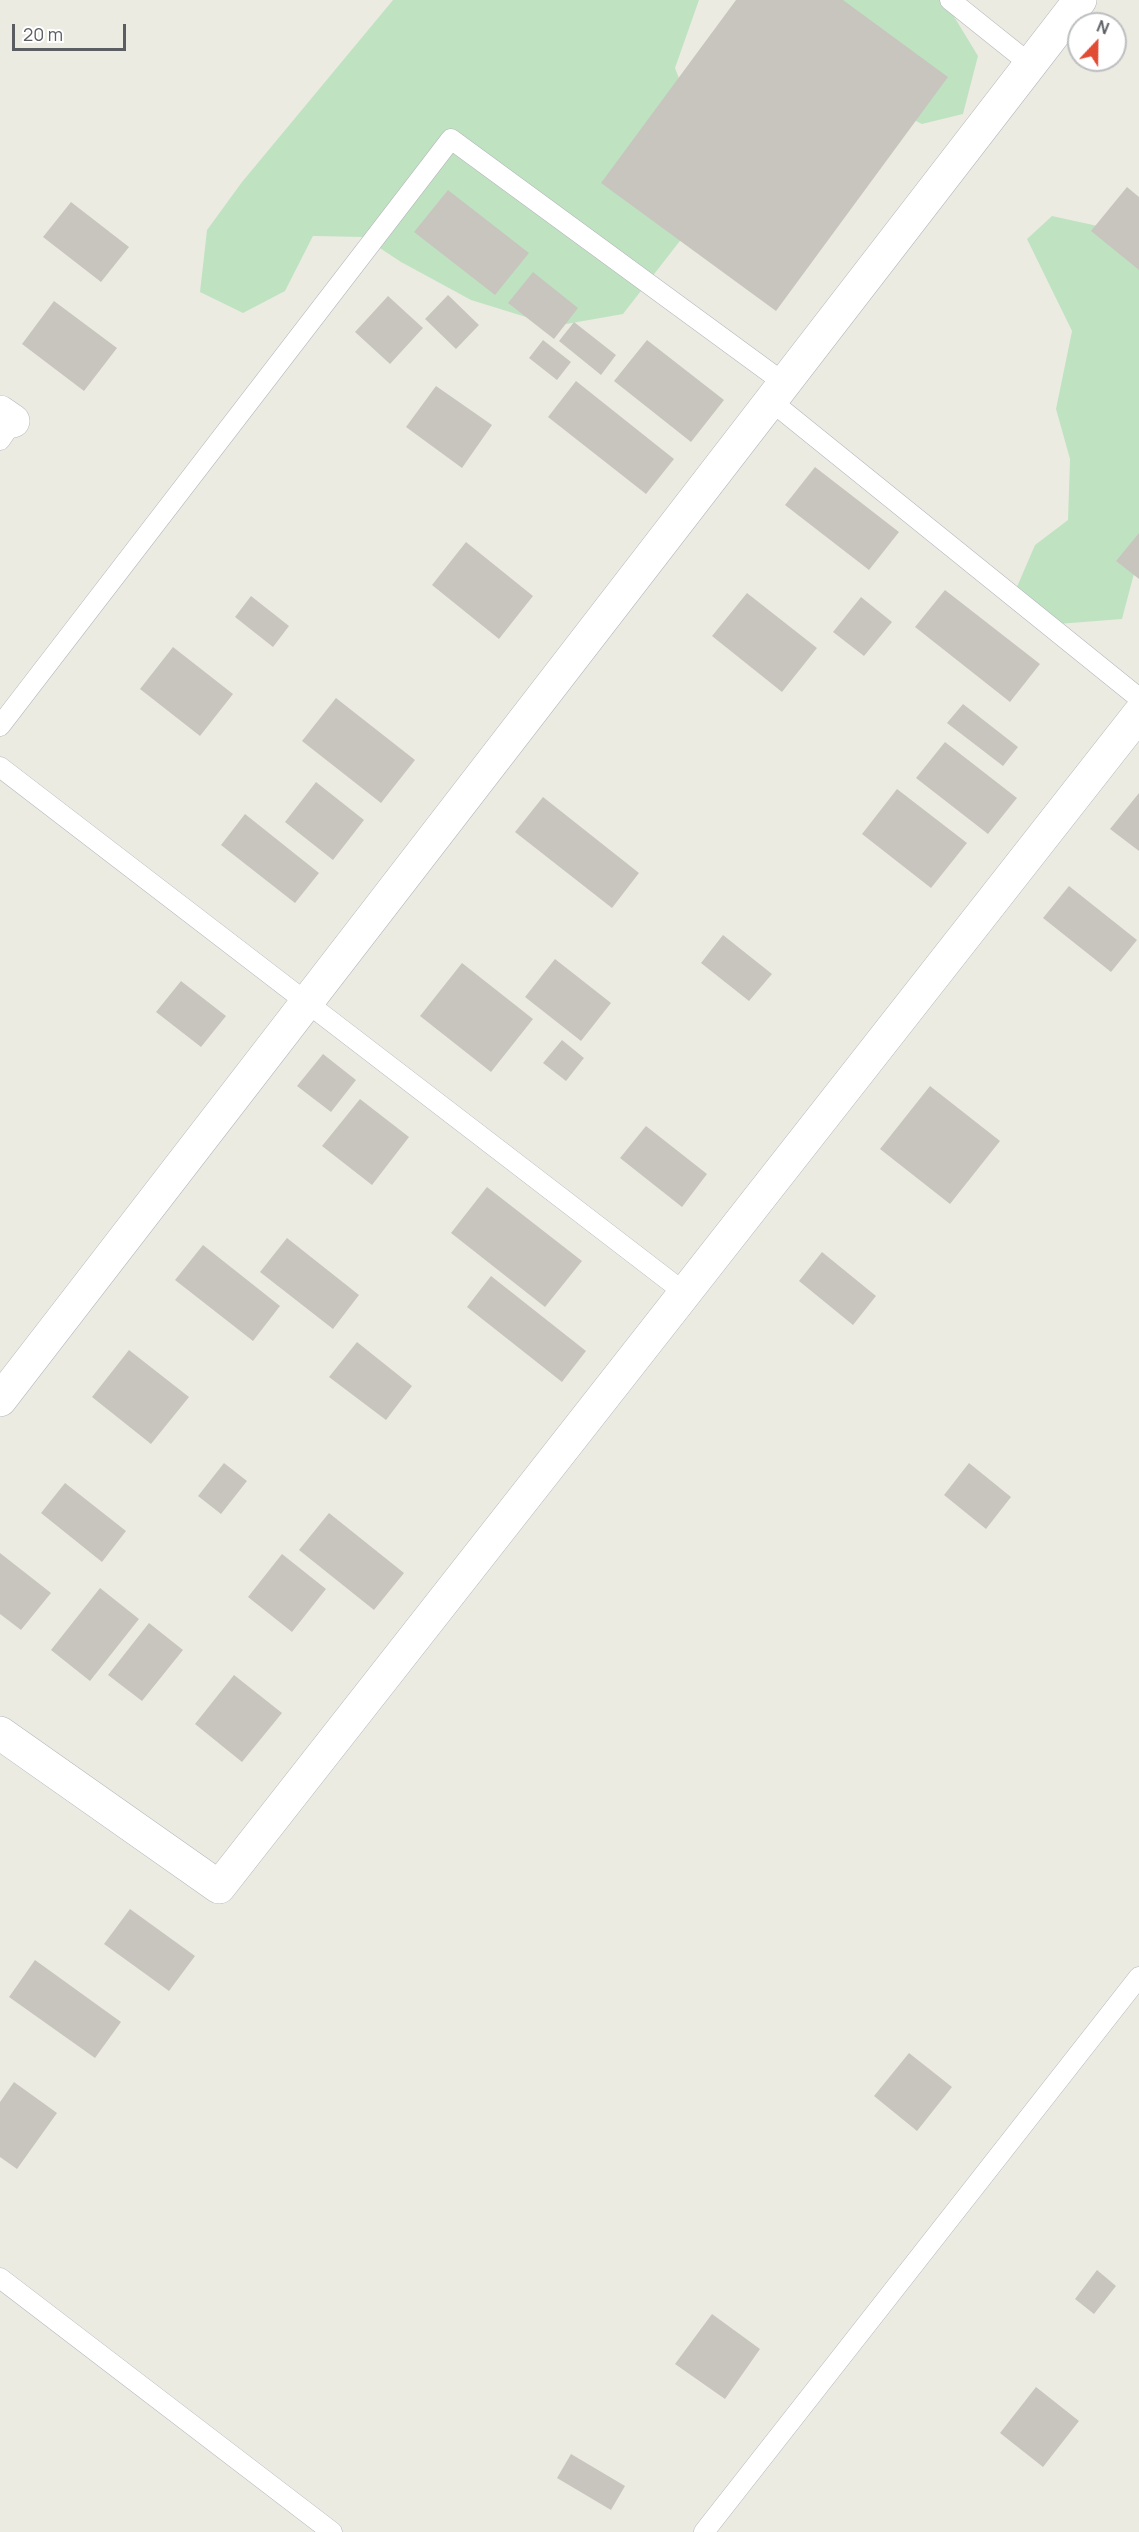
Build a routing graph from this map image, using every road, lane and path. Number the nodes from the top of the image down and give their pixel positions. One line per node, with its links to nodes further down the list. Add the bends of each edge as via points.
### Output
1 (950, 0): 3 (lane)
2 (1080, 0): 3 (street)
3 (1030, 64): 4 (street)
4 (777, 392): 5 (lane); 7 (lane, via 452,139); 9 (street)
5 (1139, 698)
6 (1139, 714): 10 (street)
7 (0, 726)
8 (0, 767): 9 (lane)
9 (306, 1002): 10 (lane); 11 (street)
10 (685, 1293): 12 (street, via 219,1887)
11 (0, 1400)
12 (0, 1733)
13 (1139, 1977): 16 (lane)
14 (0, 2278): 15 (lane)
15 (332, 2532)
16 (704, 2532)

